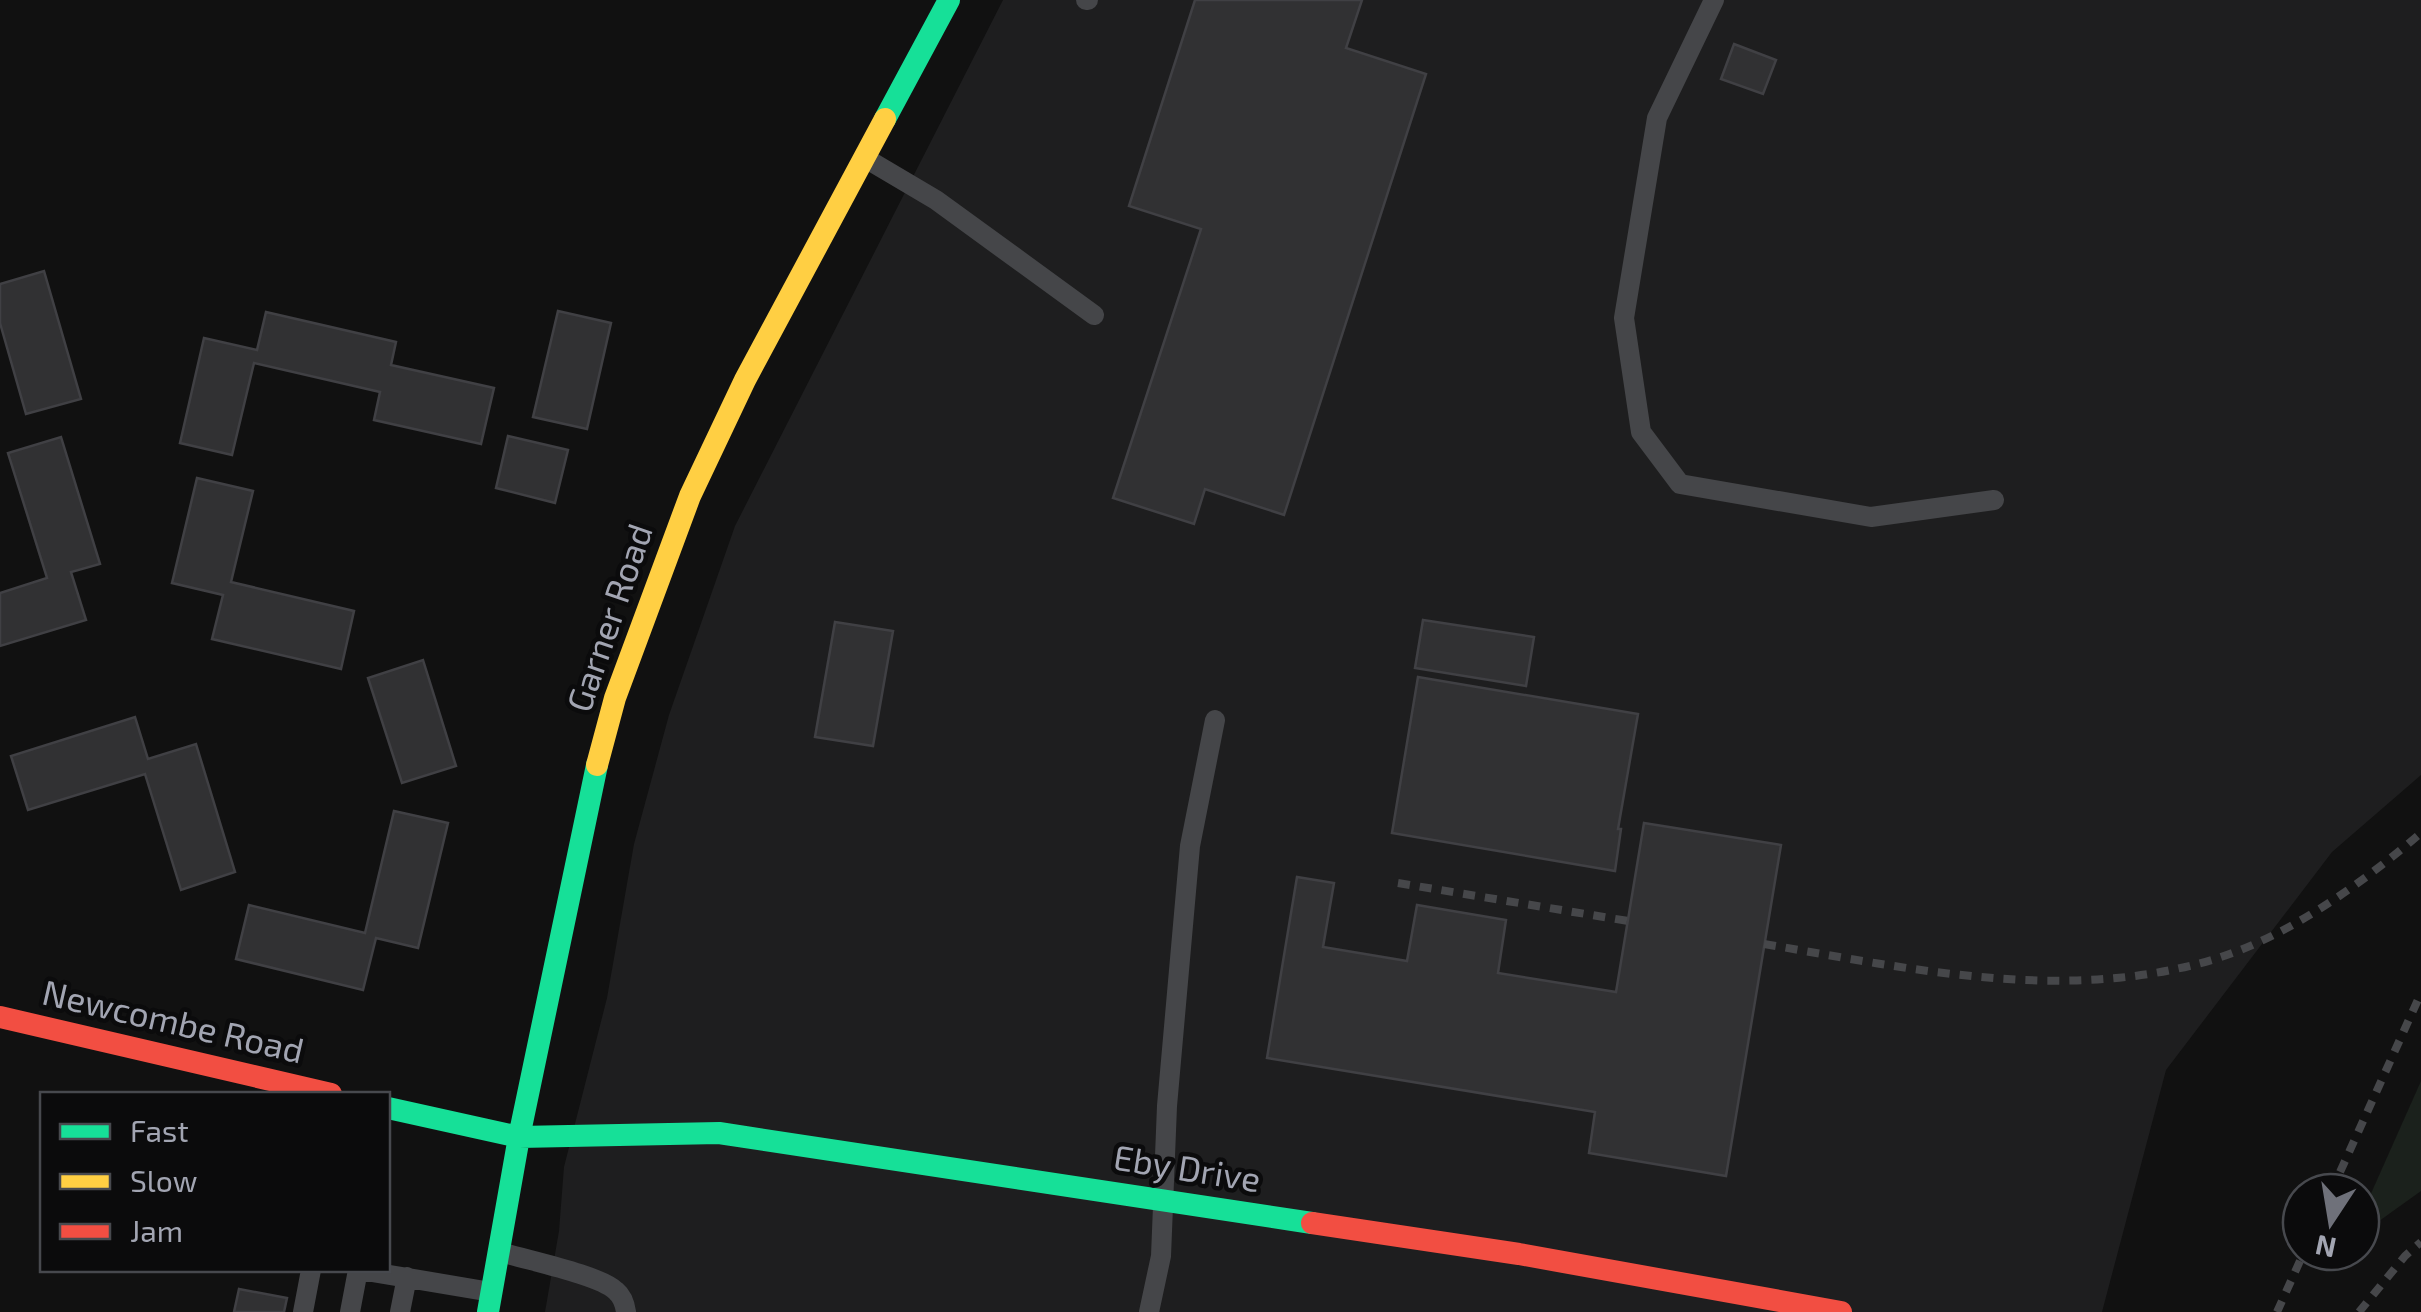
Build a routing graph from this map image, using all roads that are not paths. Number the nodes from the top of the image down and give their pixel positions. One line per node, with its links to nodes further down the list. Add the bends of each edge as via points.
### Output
1 (949, 0): 3 (street, Garner Road)
2 (1714, 0): 5 (lane, via 1657,118 1624,318 1641,432 1680,484 1871,516)
3 (863, 157): 4 (lane, via 936,200); 10 (street, Garner Road, via 690,496 616,698 591,787)
4 (1094, 315)
5 (1994, 500)
6 (1216, 720): 11 (lane, via 1190,846)
7 (0, 1016): 8 (street, Newcombe Road, via 208,1073)
8 (318, 1092)
9 (390, 1108): 10 (street)
10 (519, 1137): 11 (street, Eby Drive, via 719,1132); 12 (street, Garner Road)
11 (1165, 1200): 22 (lane); 23 (street, Eby Drive)
12 (499, 1251): 17 (street, Garner Road); 21 (lane, via 597,1280 616,1290)
13 (311, 1272): 18 (lane)
14 (359, 1272): 19 (lane)
15 (373, 1272): 16 (lane)
16 (407, 1277): 17 (lane); 20 (lane)
17 (490, 1302)
18 (303, 1312)
19 (350, 1312)
20 (400, 1312)
21 (626, 1312)
22 (1149, 1312)
23 (1841, 1312)

